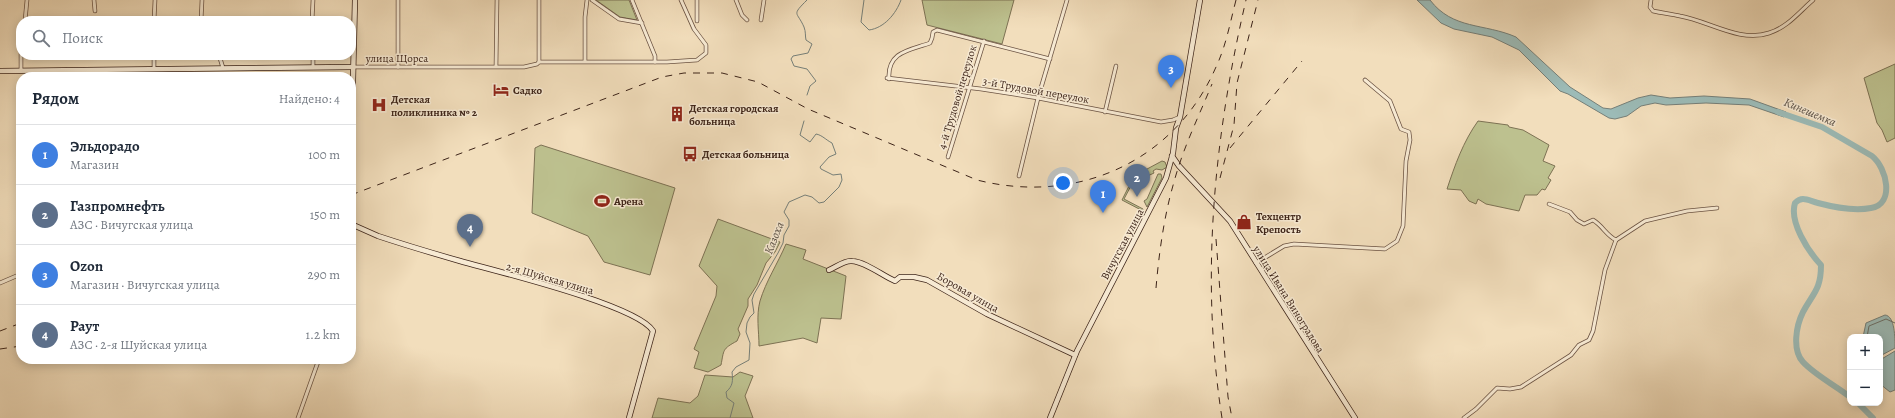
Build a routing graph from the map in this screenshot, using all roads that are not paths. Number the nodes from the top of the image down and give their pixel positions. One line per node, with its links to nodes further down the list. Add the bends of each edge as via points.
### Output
1 (27, 0): 22 (street)
2 (94, 0): 21 (street)
3 (155, 0): 23 (street)
4 (202, 0): 24 (street)
5 (313, 0): 25 (street)
6 (355, 0): 26 (street)
7 (398, 0): 44 (street)
8 (497, 0): 41 (street)
9 (540, 0): 39 (street)
10 (587, 0): 38 (street)
11 (592, 0): 30 (street, via 619,20)
12 (632, 0): 30 (street)
13 (681, 0): 40 (street, улица Щорса, via 694,29 706,45 706,53 697,60)
14 (697, 0): 29 (street)
15 (736, 0): 27 (street)
16 (764, 0): 28 (street)
17 (1067, 0): 32 (street)
18 (1200, 0): 55 (street, Вичугская улица)
19 (1650, 0): 20 (street, via 1653,11 1753,35 1769,33 1790,22)
20 (1813, 0)
21 (95, 11)
22 (25, 16)
23 (154, 16)
24 (201, 16)
25 (312, 16)
26 (355, 16)
27 (747, 20)
28 (761, 20)
29 (697, 21)
30 (642, 23): 40 (street)
31 (984, 42): 32 (street); 52 (street, 4-й Трудовой переулок); 52 (street, 3-й Трудовой переулок, via 934,30 930,43 905,50 894,59 889,70 888,79)
32 (1050, 58): 53 (street)
33 (21, 60): 48 (street)
34 (154, 60): 47 (street)
35 (221, 60): 45 (street)
36 (313, 60): 46 (street)
37 (354, 60): 43 (street)
38 (585, 61): 39 (street, улица Щорса); 40 (street, улица Щорса)
39 (539, 62): 41 (street, улица Щорса, via 530,67)
40 (655, 62)
41 (496, 66): 44 (street, улица Щорса)
42 (1116, 66): 54 (street)
43 (354, 67): 44 (street, улица Щорса); 46 (street, улица Щорса); 50 (street)
44 (398, 67)
45 (223, 68): 46 (street, улица Щорса); 47 (street, улица Щорса)
46 (313, 68)
47 (154, 69): 48 (street, улица Щорса)
48 (21, 70): 49 (street, улица Щорса)
49 (0, 71)
50 (354, 72)
51 (1365, 80): 63 (street, via 1390,101 1401,129 1409,132 1403,226 1397,241 1385,248 1294,244 1284,246)
52 (970, 88): 53 (street, 3-й Трудовой переулок); 57 (street, 4-й Трудовой переулок)
53 (1038, 98): 54 (street, 3-й Трудовой переулок); 58 (street)
54 (1105, 112): 55 (street, 3-й Трудовой переулок, via 1160,122)
55 (1180, 117): 56 (street, Вичугская улица)
56 (1172, 156): 63 (street, улица Ивана Виноградова, via 1230,221); 67 (street, Вичугская улица, via 1162,187)
57 (948, 157)
58 (1019, 176)
59 (1549, 204): 62 (street, via 1570,212 1584,224 1593,220 1604,228 1608,236)
60 (1717, 208): 62 (street, via 1687,211 1645,221)
61 (356, 226): 70 (street, 2-я Шуйская улица, via 378,236 601,303 650,325 653,331)
62 (1616, 240): 73 (street, via 1605,270 1589,340 1579,345 1571,355 1521,387 1497,388)
63 (1256, 263): 72 (street, улица Ивана Виноградова)
64 (829, 270): 67 (street, Боровая улица, via 853,261 895,281 900,277 927,280 986,314)
65 (16, 276): 66 (street)
66 (0, 283)
67 (1075, 355): 71 (street, Вичугская улица)
68 (317, 364): 69 (street)
69 (298, 418)
70 (629, 418)
71 (1050, 418)
72 (1355, 418)
73 (1464, 418)

